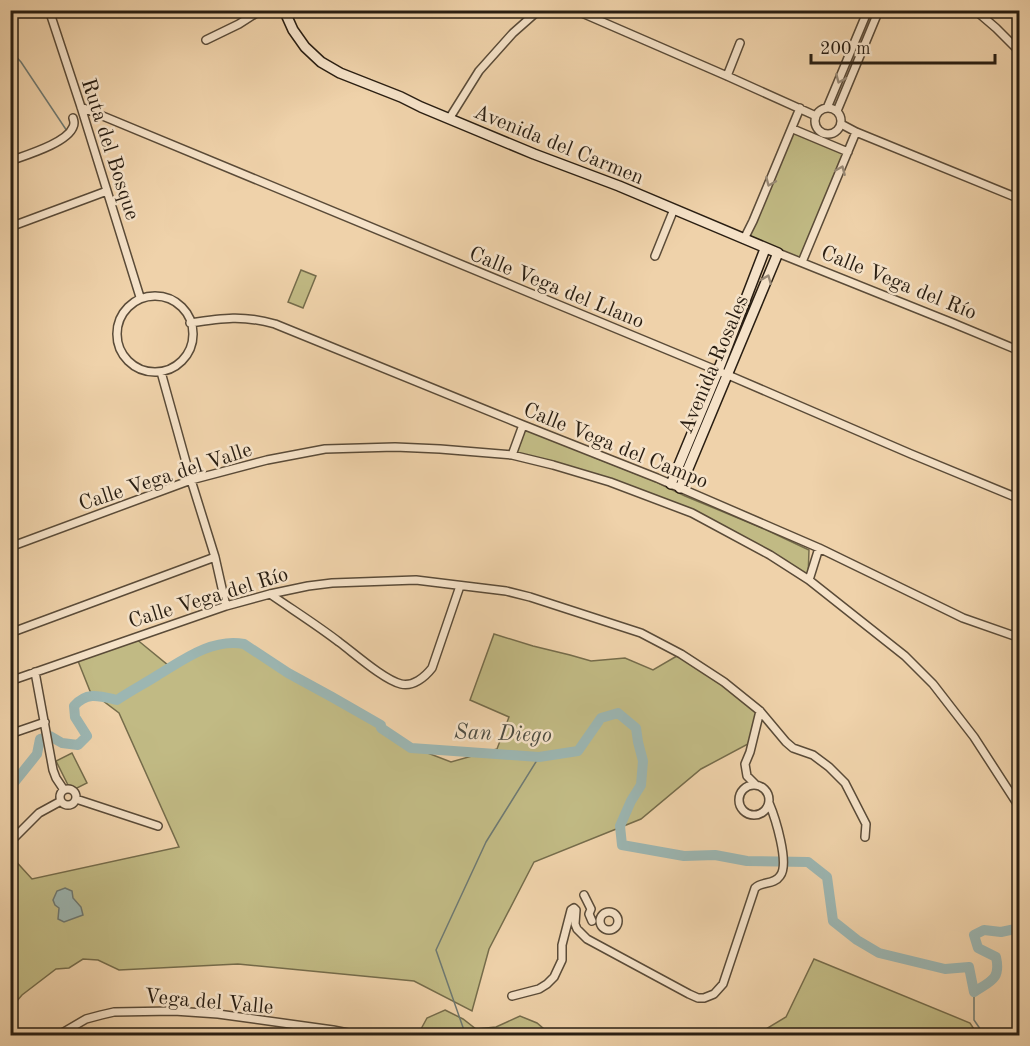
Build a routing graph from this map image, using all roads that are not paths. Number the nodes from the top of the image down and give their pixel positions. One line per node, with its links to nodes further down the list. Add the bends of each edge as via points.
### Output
1 (49, 10): 15 (street, Ruta del Bosque)
2 (261, 10): 10 (street)
3 (284, 10): 21 (street, Avenida del Carmen, via 305,47 321,62)
4 (539, 10): 21 (street, via 479,71)
5 (575, 10): 14 (street)
6 (868, 10): 9 (street)
7 (879, 10): 11 (street)
8 (975, 10): 13 (street)
9 (857, 37): 11 (street); 17 (street, one-way to 17)
10 (206, 40)
11 (866, 41): 18 (street)
12 (740, 43): 14 (street)
13 (1020, 52)
14 (727, 75): 16 (street)
15 (81, 107): 28 (street, Ruta del Bosque); 40 (street, Calle Vega del Llano)
16 (800, 108): 19 (street); 23 (street)
17 (827, 108): 18 (street); 19 (street)
18 (837, 111): 22 (street)
19 (816, 116): 25 (street)
20 (73, 118): 27 (street, via 74,127 65,138)
21 (449, 119): 30 (street, Avenida del Carmen)
22 (841, 124): 24 (street); 25 (street)
23 (793, 129): 25 (street); 32 (street, one-way to 32)
24 (856, 132): 26 (street); 29 (street)
25 (822, 137): 26 (street)
26 (848, 152): 36 (street, one-way to 26)
27 (10, 161)
28 (107, 191): 31 (street); 37 (street, Ruta del Bosque)
29 (1020, 199)
30 (674, 209): 32 (street, Avenida del Carmen); 35 (street)
31 (10, 227)
32 (744, 239): 33 (street, Avenida del Carmen)
33 (765, 249): 34 (street, Calle Vega del Río); 40 (street, Avenida Rosales)
34 (778, 253): 36 (street, Calle Vega del Río); 42 (street, Avenida Rosales, one-way to 34)
35 (655, 256)
36 (802, 262): 39 (street, Calle Vega del Río)
37 (140, 297): 38 (street, via 156,295 172,300); 41 (street, via 122,313 117,337 127,359 148,372)
38 (190, 323): 41 (street, via 192,337 186,357 170,370); 43 (street, Calle Vega del Campo, via 229,318 275,324)
39 (1020, 351)
40 (718, 371): 42 (street, Calle Vega del Llano); 46 (street, Avenida Rosales)
41 (160, 372): 45 (street)
42 (728, 375): 47 (street, Avenida Rosales); 48 (street, Calle Vega del Llano)
43 (522, 425): 44 (street); 46 (street, Calle Vega del Campo)
44 (512, 455): 45 (street, Calle Vega del Valle, via 395,447 325,449); 52 (street, Calle Vega del Campo, via 591,476 681,508)
45 (191, 480): 49 (street, Calle Vega del Valle); 51 (street)
46 (671, 484): 47 (street, Calle Vega del Campo)
47 (680, 489): 50 (street, Calle Vega del Campo)
48 (1020, 499)
49 (10, 547)
50 (819, 548): 52 (street); 57 (street, Calle Vega del Campo, via 963,618)
51 (215, 557): 55 (street); 56 (street)
52 (809, 580): 68 (street, via 905,656 933,684 974,737)
53 (460, 586): 54 (street, Calle Vega del Río, via 416,580 343,582); 54 (street, via 432,668 407,685 386,677); 60 (street, Calle Vega del Río, via 530,597 641,633 724,682)
54 (270, 594): 55 (street, Calle Vega del Río)
55 (226, 606): 58 (street, Calle Vega del Río)
56 (10, 633)
57 (1020, 638)
58 (35, 672): 59 (street, Calle Vega del Río); 61 (street)
59 (10, 681)
60 (760, 711): 63 (street, via 745,764 747,776); 70 (street, Calle Vega del Río, via 793,748 813,755 845,783 866,824)
61 (45, 722): 62 (street); 64 (street, via 52,770)
62 (10, 734)
63 (755, 784): 67 (street, via 767,791); 67 (street, via 742,791 741,808 757,815)
64 (64, 790): 65 (street, via 72,791); 66 (street)
65 (76, 799): 66 (street, via 69,804); 69 (street)
66 (61, 801): 71 (street, via 39,813)
67 (770, 803): 73 (street, via 784,862 782,874 755,888 718,991 708,997 694,996 587,939)
68 (1020, 808)
69 (158, 826)
70 (865, 837)
71 (10, 842)
72 (584, 895): 73 (street, via 591,909 589,917 596,922)
73 (575, 924): 74 (street, via 576,910 572,908 562,960 551,981 539,989)
74 (512, 996)
75 (57, 1035): 76 (street, Vega del Valle, via 101,1015 174,1011)
76 (363, 1035)

